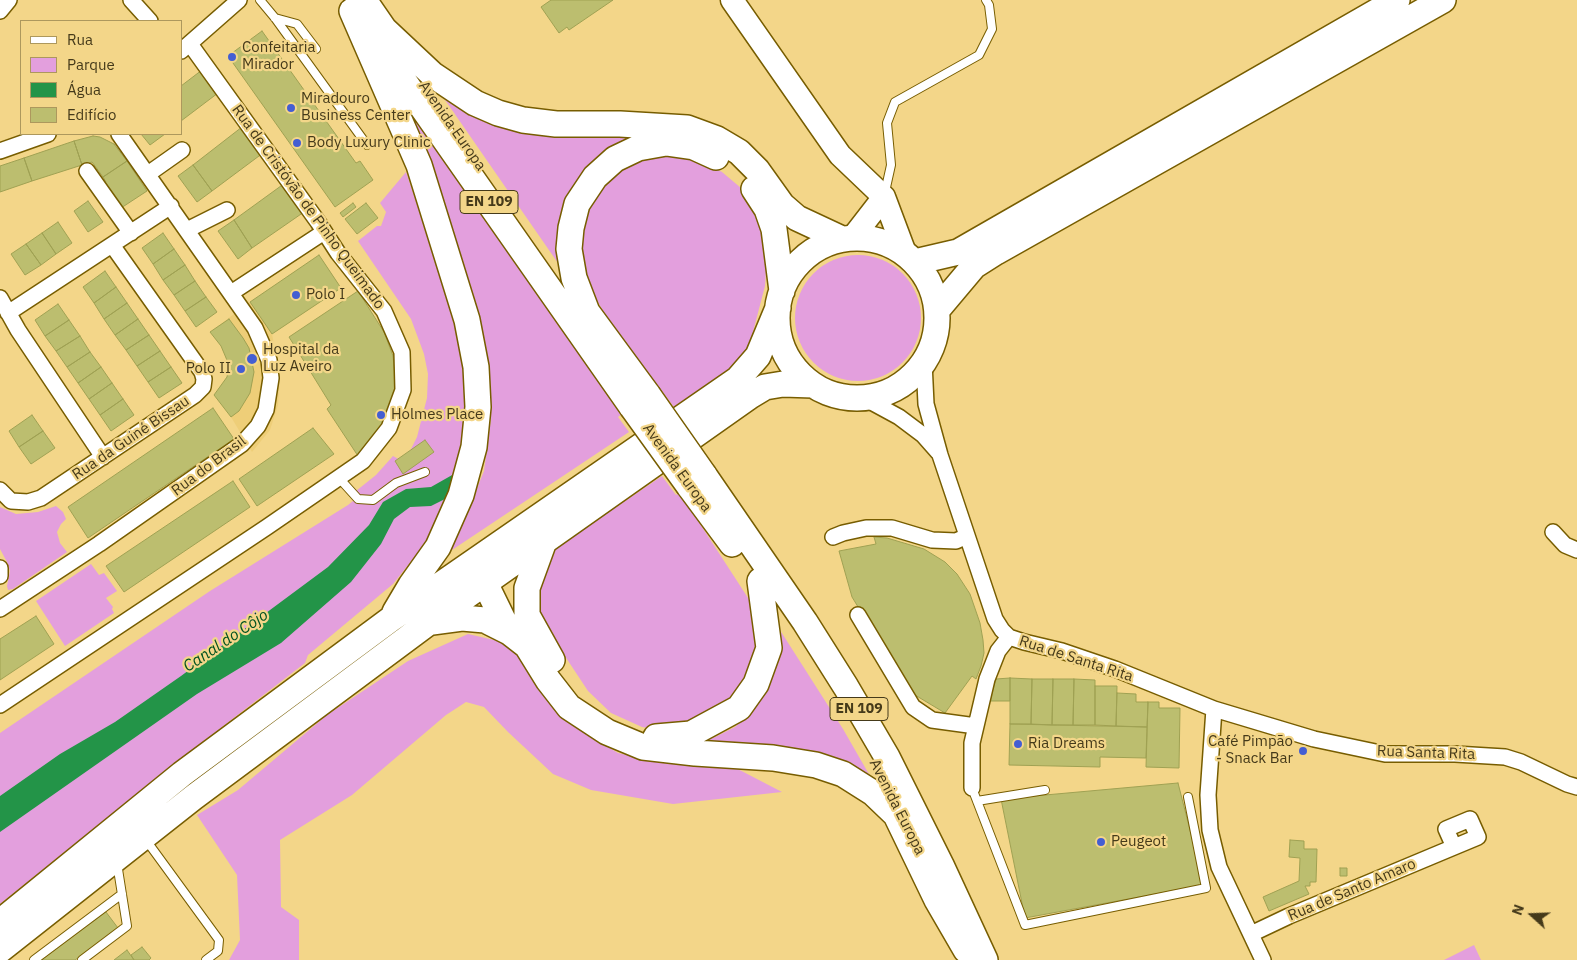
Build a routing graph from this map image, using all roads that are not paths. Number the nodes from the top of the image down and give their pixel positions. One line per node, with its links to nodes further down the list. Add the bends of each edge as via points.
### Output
1 (9, 0): 10 (street)
2 (131, 0): 12 (street)
3 (239, 0): 14 (street)
4 (260, 0): 11 (lane)
5 (732, 0): 23 (street, via 840,155)
6 (986, 0): 23 (lane, via 992,29 979,55 895,102 887,122 891,164)
7 (1397, 0): 31 (main road, via 958,252)
8 (1443, 0): 35 (main road, via 996,252 974,266)
9 (353, 4): 13 (main road, Avenida Europa / EN 109); 41 (main road, Avenida Europa / EN 109, via 395,69); 60 (main road, via 419,165 467,320 476,367 478,407 474,447 461,495 438,547)
10 (0, 11)
11 (275, 18): 15 (lane, via 297,24); 18 (lane)
12 (149, 20)
13 (385, 30): 29 (main road, via 433,75 475,103 498,113 556,124 687,128 717,139 739,152 757,170 782,205 797,218); 36 (main road, Avenida Europa / EN 109, via 558,281)
14 (185, 47): 27 (street, Rua de Cristóvão de Pinho Queimado, via 240,113)
15 (316, 49)
16 (45, 135): 20 (street)
17 (120, 135): 22 (street, Rua do Brasil)
18 (367, 145)
19 (182, 150): 22 (street)
20 (0, 151)
21 (87, 171): 28 (street)
22 (148, 174): 24 (street, Rua do Brasil)
23 (884, 197): 29 (street); 31 (street)
24 (171, 206): 26 (street, Rua do Brasil); 28 (street)
25 (227, 210): 26 (street)
26 (187, 230): 32 (street, Rua do Brasil)
27 (324, 232): 32 (street); 45 (street, Rua de Cristóvão de Pinho Queimado, via 384,311 402,352 403,390 388,428 363,461)
28 (131, 233): 30 (street)
29 (848, 238): 31 (main road, via 888,244); 34 (main road, via 816,249 801,260 790,274)
30 (112, 245): 37 (street); 43 (street, Rua da Guiné Bissau, via 204,379 203,387 195,395)
31 (910, 258): 35 (main road, via 926,276)
32 (231, 294): 58 (street, Rua do Brasil, via 255,328 269,360 270,394 258,426 222,459)
33 (0, 298): 37 (street)
34 (780, 299): 36 (main road, via 774,228 768,209 756,192 722,159 694,147 666,143 638,148 615,159 595,177 577,204 569,249 574,278); 39 (main road, via 777,326 781,344 788,360); 49 (main road, via 758,356 738,379)
35 (937, 310): 38 (main road, via 937,328)
36 (587, 312): 41 (main road, Avenida Europa / EN 109)
37 (8, 313): 43 (street)
38 (924, 362): 40 (main road, via 899,387 882,395); 42 (street, Rua de Santa Rita, via 926,404)
39 (813, 386): 40 (main road, via 829,394); 52 (main road, via 783,384 764,387)
40 (864, 398): 42 (street, Rua de Santa Rita, via 899,417 923,435)
41 (640, 401): 46 (main road, Avenida Europa / EN 109, bridge)
42 (940, 455): 50 (street, Rua de Santa Rita)
43 (103, 457): 47 (street, Rua da Guiné Bissau, via 41,498 28,502)
44 (425, 472): 45 (lane, via 396,483 373,500 358,499)
45 (340, 478): 64 (street, Rua de Cristóvão de Pinho Queimado)
46 (696, 481): 56 (main road, Avenida Europa / EN 109); 78 (main road, Avenida Europa / EN 109, via 805,622 887,757 941,865)
47 (5, 496)
48 (1553, 532): 53 (street, via 1565,545)
49 (513, 534): 57 (main road, via 488,566); 60 (main road)
50 (967, 536): 51 (street, via 956,541 932,540 892,528 874,528 843,532); 63 (street, Rua de Santa Rita, via 995,619)
51 (834, 537)
52 (543, 544): 56 (main road, via 527,588 527,615 554,664 585,702 617,727 650,738 691,734 739,708 756,684 769,648); 57 (main road)
53 (1577, 550)
54 (0, 568): 55 (street)
55 (0, 576)
56 (760, 581): 78 (main road, Avenida Europa / EN 109, via 796,630 876,764)
57 (485, 583): 61 (main road); 62 (main road)
58 (0, 609)
59 (858, 615): 66 (street, via 913,707 932,720)
60 (391, 619): 75 (main road, via 182,774)
61 (428, 623): 62 (main road, via 462,618 485,620); 71 (main road)
62 (509, 632): 78 (main road, via 526,646 570,707 607,732 643,747 774,758 816,765 843,774 873,793 896,815 937,900)
63 (1009, 636): 65 (street, Rua de Santa Rita, via 1115,669); 66 (street, via 998,651 987,679)
64 (0, 705)
65 (1214, 708): 67 (street, Rua Santa Rita, via 1314,739 1385,754 1505,757); 76 (street, via 1208,795 1210,830 1218,867)
66 (976, 726): 69 (street, via 972,742)
67 (1577, 787)
68 (1045, 790): 69 (lane)
69 (974, 795): 70 (lane, via 1025,925 1206,888)
70 (1188, 797)
71 (144, 837): 73 (main road); 81 (lane, via 219,940 218,951)
72 (1454, 847): 76 (street, Rua de Santo Amaro)
73 (116, 859): 74 (lane); 77 (main road)
74 (122, 894): 79 (lane); 80 (lane, via 127,926)
75 (0, 922)
76 (1251, 934): 82 (street)
77 (0, 950)
78 (974, 956)
79 (34, 960)
80 (82, 960)
81 (206, 960)
82 (1263, 960)

